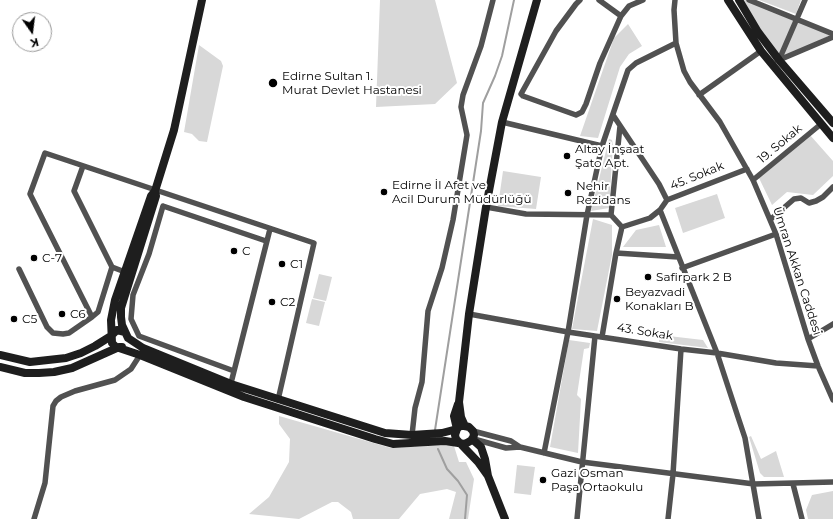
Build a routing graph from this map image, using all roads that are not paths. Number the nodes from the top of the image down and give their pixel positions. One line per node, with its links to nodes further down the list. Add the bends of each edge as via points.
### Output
1 (202, 0): 30 (main road, via 177,120)
2 (493, 0): 68 (street, via 482,46 463,95 461,107 468,135 452,226 428,311 422,382 415,408)
3 (537, 0): 20 (main road)
4 (580, 0): 12 (street, via 556,31 524,88 521,94 523,96 576,115 582,112)
5 (599, 0): 12 (street)
6 (643, 0): 12 (street, via 629,6)
7 (675, 0): 15 (street, Ümran Akkan Caddesi)
8 (728, 0): 16 (main road)
9 (739, 0): 17 (main road)
10 (749, 0): 13 (street)
11 (805, 0): 13 (street)
12 (620, 16)
13 (797, 19): 14 (street); 17 (street)
14 (833, 36): 17 (street)
15 (676, 43): 18 (street, Ümran Akkan Caddesi, via 684,70); 19 (street, via 631,66)
16 (761, 51): 18 (street); 22 (main road)
17 (779, 60): 21 (main road)
18 (699, 95): 27 (street, Ümran Akkan Caddesi, via 720,122)
19 (613, 115): 23 (street); 25 (street)
20 (502, 122): 25 (street); 32 (main road)
21 (833, 123)
22 (821, 124): 24 (main road); 28 (street, 19. Sokak)
23 (620, 126): 31 (street); 35 (street)
24 (833, 138)
25 (602, 146): 34 (street)
26 (83, 166): 30 (street); 43 (street, via 74,191); 48 (street, via 45,153 30,194)
27 (747, 168): 28 (street, Ümran Akkan Caddesi); 31 (street, 45. Sokak)
28 (753, 180): 36 (street, Ümran Akkan Caddesi)
29 (833, 187): 36 (street, via 823,198 816,201 809,203 801,198 794,199)
30 (155, 191): 38 (street); 46 (main road, via 151,196); 51 (main road, via 156,196 121,308)
31 (667, 200): 33 (street, 45. Sokak)
32 (486, 207): 34 (street, via 526,214); 47 (main road)
33 (660, 210): 37 (street, via 650,218); 42 (street)
34 (587, 215): 35 (street); 50 (street)
35 (610, 215): 37 (street)
36 (770, 219): 39 (street, Ümran Akkan Caddesi)
37 (622, 228): 41 (street)
38 (270, 229): 40 (street); 65 (street, via 314,244)
39 (776, 234): 44 (street); 55 (street, Ümran Akkan Caddesi)
40 (266, 242): 63 (street); 63 (street, via 163,206 149,254 133,295 131,319 139,336)
41 (616, 253): 42 (street); 54 (street)
42 (678, 256): 44 (street)
43 (112, 267): 46 (street); 48 (street, via 98,312)
44 (682, 268): 58 (street)
45 (19, 269): 48 (street, via 47,327 53,333 69,332)
46 (125, 272): 52 (main road, via 113,308)
47 (470, 314): 50 (street, 43. Sokak); 67 (main road, via 459,402)
48 (92, 317)
49 (833, 324): 55 (street)
50 (568, 332): 53 (street, 43. Sokak); 72 (street)
51 (126, 335): 52 (main road, via 117,330); 56 (main road, via 126,344); 64 (main road, via 143,348)
52 (111, 336): 56 (main road, via 112,343); 59 (main road, via 81,353 66,358 30,362)
53 (595, 336): 54 (street, 43. Sokak); 73 (street)
54 (602, 337): 57 (street, 43. Sokak)
55 (808, 339): 61 (street, Ümran Akkan Caddesi)
56 (118, 347): 60 (main road); 62 (main road, via 72,368 54,372 25,373)
57 (681, 349): 58 (street, 43. Sokak); 74 (street)
58 (717, 353): 61 (street, 43. Sokak, via 776,363); 77 (street, via 745,438)
59 (0, 355)
60 (140, 355): 64 (main road); 79 (street, via 131,369 115,380 75,391 56,401 53,406 45,483)
61 (818, 366): 66 (street, Ümran Akkan Caddesi)
62 (0, 367)
63 (234, 371): 64 (street)
64 (229, 388): 65 (main road); 70 (main road, via 394,444 444,441)
65 (278, 400): 68 (main road, via 385,433)
66 (833, 400)
67 (461, 427): 68 (main road); 69 (main road, via 469,427); 70 (main road, via 455,437)
68 (412, 435)
69 (472, 435): 70 (main road, via 467,443); 71 (street, via 506,448); 71 (street, via 512,441); 75 (main road, via 481,447)
70 (460, 443): 75 (main road)
71 (520, 447): 72 (street)
72 (544, 453): 73 (street)
73 (582, 462): 74 (street); 81 (street)
74 (673, 474): 77 (street); 82 (street)
75 (488, 476): 80 (main road)
76 (833, 482): 78 (street)
77 (754, 484): 78 (street); 83 (street)
78 (793, 484): 84 (street)
79 (34, 519)
80 (505, 519)
81 (577, 519)
82 (668, 519)
83 (760, 519)
84 (802, 519)

